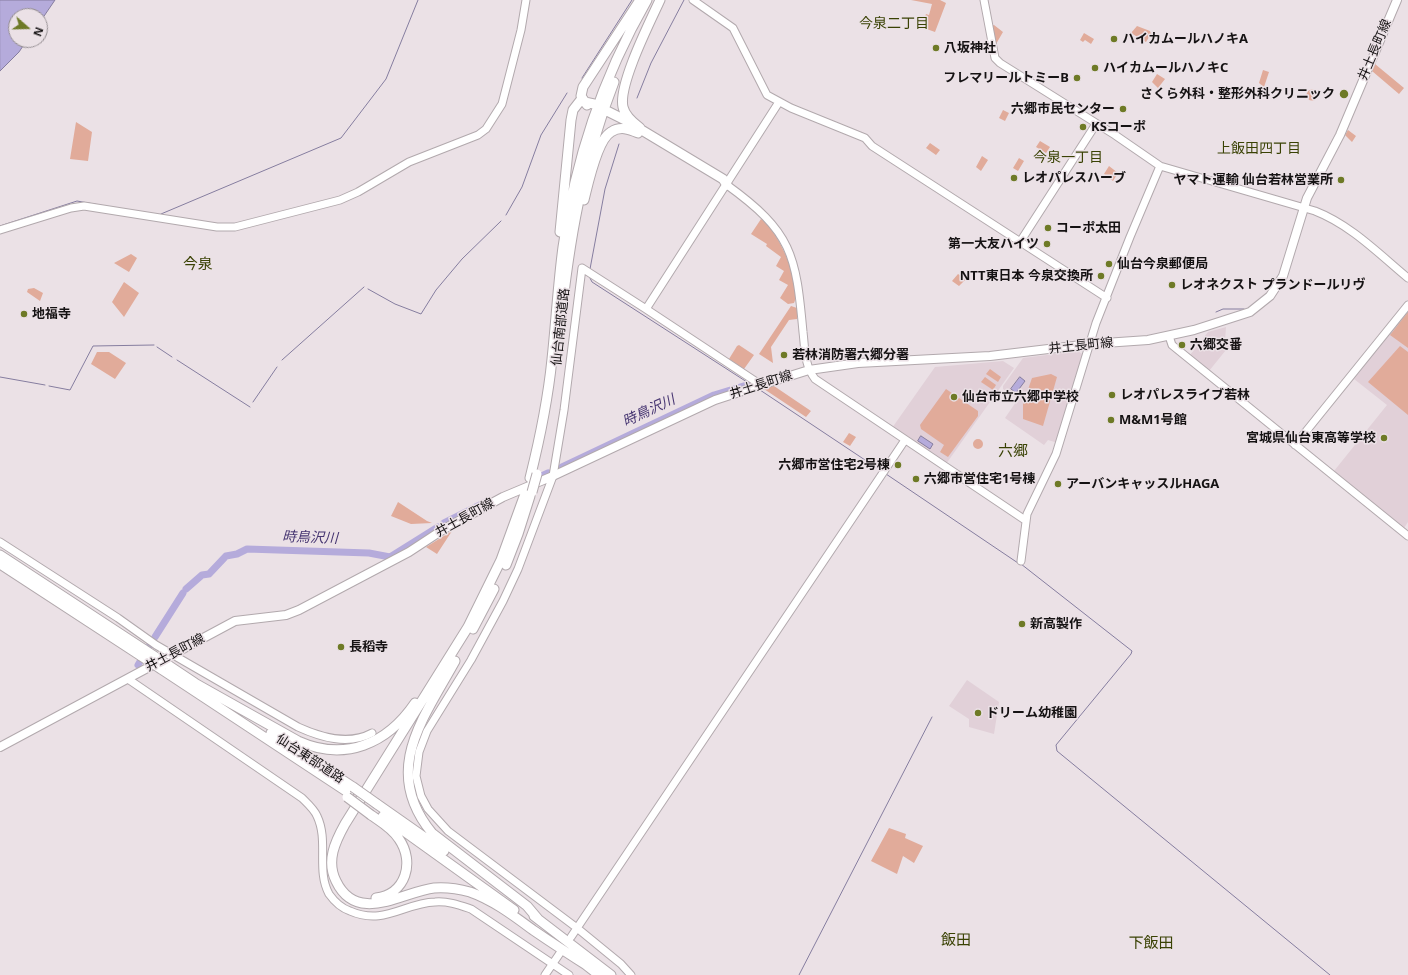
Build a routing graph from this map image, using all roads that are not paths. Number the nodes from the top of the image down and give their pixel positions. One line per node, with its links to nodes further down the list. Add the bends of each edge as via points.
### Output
1 (526, 0): 18 (street, via 502,104 486,129 466,141 409,162 340,200 235,227 217,227 84,206)
2 (640, 0): 9 (highway, via 583,87)
3 (647, 0): 25 (highway, 仙台南部道路, via 600,99 582,152 566,223)
4 (654, 0): 20 (highway, 仙台南部道路, via 624,58 596,132 576,206)
5 (660, 0): 14 (highway, via 634,60 623,94 622,101 627,115)
6 (693, 0): 10 (street, via 733,28 767,95)
7 (984, 0): 13 (street, via 996,60)
8 (1397, 0): 17 (main road, 井土長町線, via 1340,135)
9 (583, 101): 11 (highway); 25 (highway, via 573,110 568,137)
10 (779, 102): 16 (street); 19 (street, via 865,138 872,146)
11 (593, 106)
12 (606, 112): 14 (highway)
13 (1096, 124): 15 (street); 19 (street)
14 (639, 130): 16 (highway, via 724,179); 20 (highway, via 622,128 610,132 598,151)
15 (1160, 166): 17 (street); 22 (street)
16 (727, 185): 24 (street); 28 (street, via 761,211 787,246 798,279)
17 (1303, 208): 21 (street, via 1337,221); 26 (main road, 井土長町線, via 1283,276 1265,301 1250,312 1235,318)
18 (0, 230)
19 (1020, 242): 22 (street)
20 (567, 268): 32 (highway, 仙台南部道路, via 553,393)
21 (1408, 278)
22 (1107, 298): 27 (street)
23 (1408, 305): 31 (street)
24 (646, 309): 29 (street); 33 (street, via 582,268)
25 (555, 317): 32 (highway, 仙台南部道路, via 552,359)
26 (1169, 336): 27 (main road, 井土長町線); 31 (street, via 1172,345)
27 (1090, 344): 28 (main road, 井土長町線, via 990,356 858,363); 35 (street, via 1056,454)
28 (809, 370): 29 (main road, 井土長町線); 30 (street, via 815,379)
29 (757, 386): 33 (main road, 井土長町線, via 715,400)
30 (905, 440): 35 (street); 53 (street)
31 (1295, 445): 36 (street)
32 (533, 476): 34 (highway, 仙台南部道路, bridge)
33 (553, 476): 44 (main road, 井土長町線, via 503,497 444,529 409,552 299,610 235,621); 53 (street, via 503,601 471,660 427,731 419,752 416,776 421,796 428,809 448,831)
34 (528, 493): 41 (highway, 仙台南部道路, via 501,560); 42 (highway, 仙台南部道路, via 518,534 507,562 482,614)
35 (1025, 520): 39 (street)
36 (1408, 536)
37 (0, 542): 44 (street)
38 (0, 555): 43 (highway, 仙台東部道路)
39 (1021, 561)
40 (0, 564): 43 (highway, 仙台東部道路)
41 (474, 614): 47 (highway, via 404,718 386,734 357,748 333,750 306,744 282,733); 57 (highway, via 438,677 345,824 333,851 332,866 335,880 348,896 367,904 383,903 433,888 443,887 471,892)
42 (460, 651): 51 (highway, via 345,833 339,848 337,867 344,883 357,895 374,898 395,891 403,881 408,863 406,851 396,834); 52 (highway, via 414,741 408,767 410,794 420,817 432,833 527,906)
43 (143, 653): 45 (highway, 仙台東部道路, bridge)
44 (172, 654): 46 (main road, 井土長町線); 48 (street, via 311,733 342,739)
45 (165, 667): 47 (highway, 仙台東部道路); 50 (highway, 仙台東部道路)
46 (128, 679): 49 (main road, 井土長町線); 56 (street, via 295,793 313,809 322,832 322,862 326,887 344,909 358,915 379,916 434,902 453,903 471,909)
47 (191, 680): 50 (highway, 仙台東部道路)
48 (372, 733)
49 (0, 747)
50 (350, 793): 51 (highway, 仙台東部道路)
51 (374, 809): 52 (highway, 仙台東部道路); 57 (highway, 仙台東部道路)
52 (538, 919): 61 (highway, 仙台東部道路)
53 (577, 928): 54 (street); 62 (street)
54 (571, 937)
55 (560, 953): 56 (street)
56 (552, 964): 58 (street); 59 (street)
57 (591, 968): 60 (highway, 仙台東部道路)
58 (545, 975)
59 (569, 975)
60 (600, 975)
61 (611, 975)
62 (631, 975)

